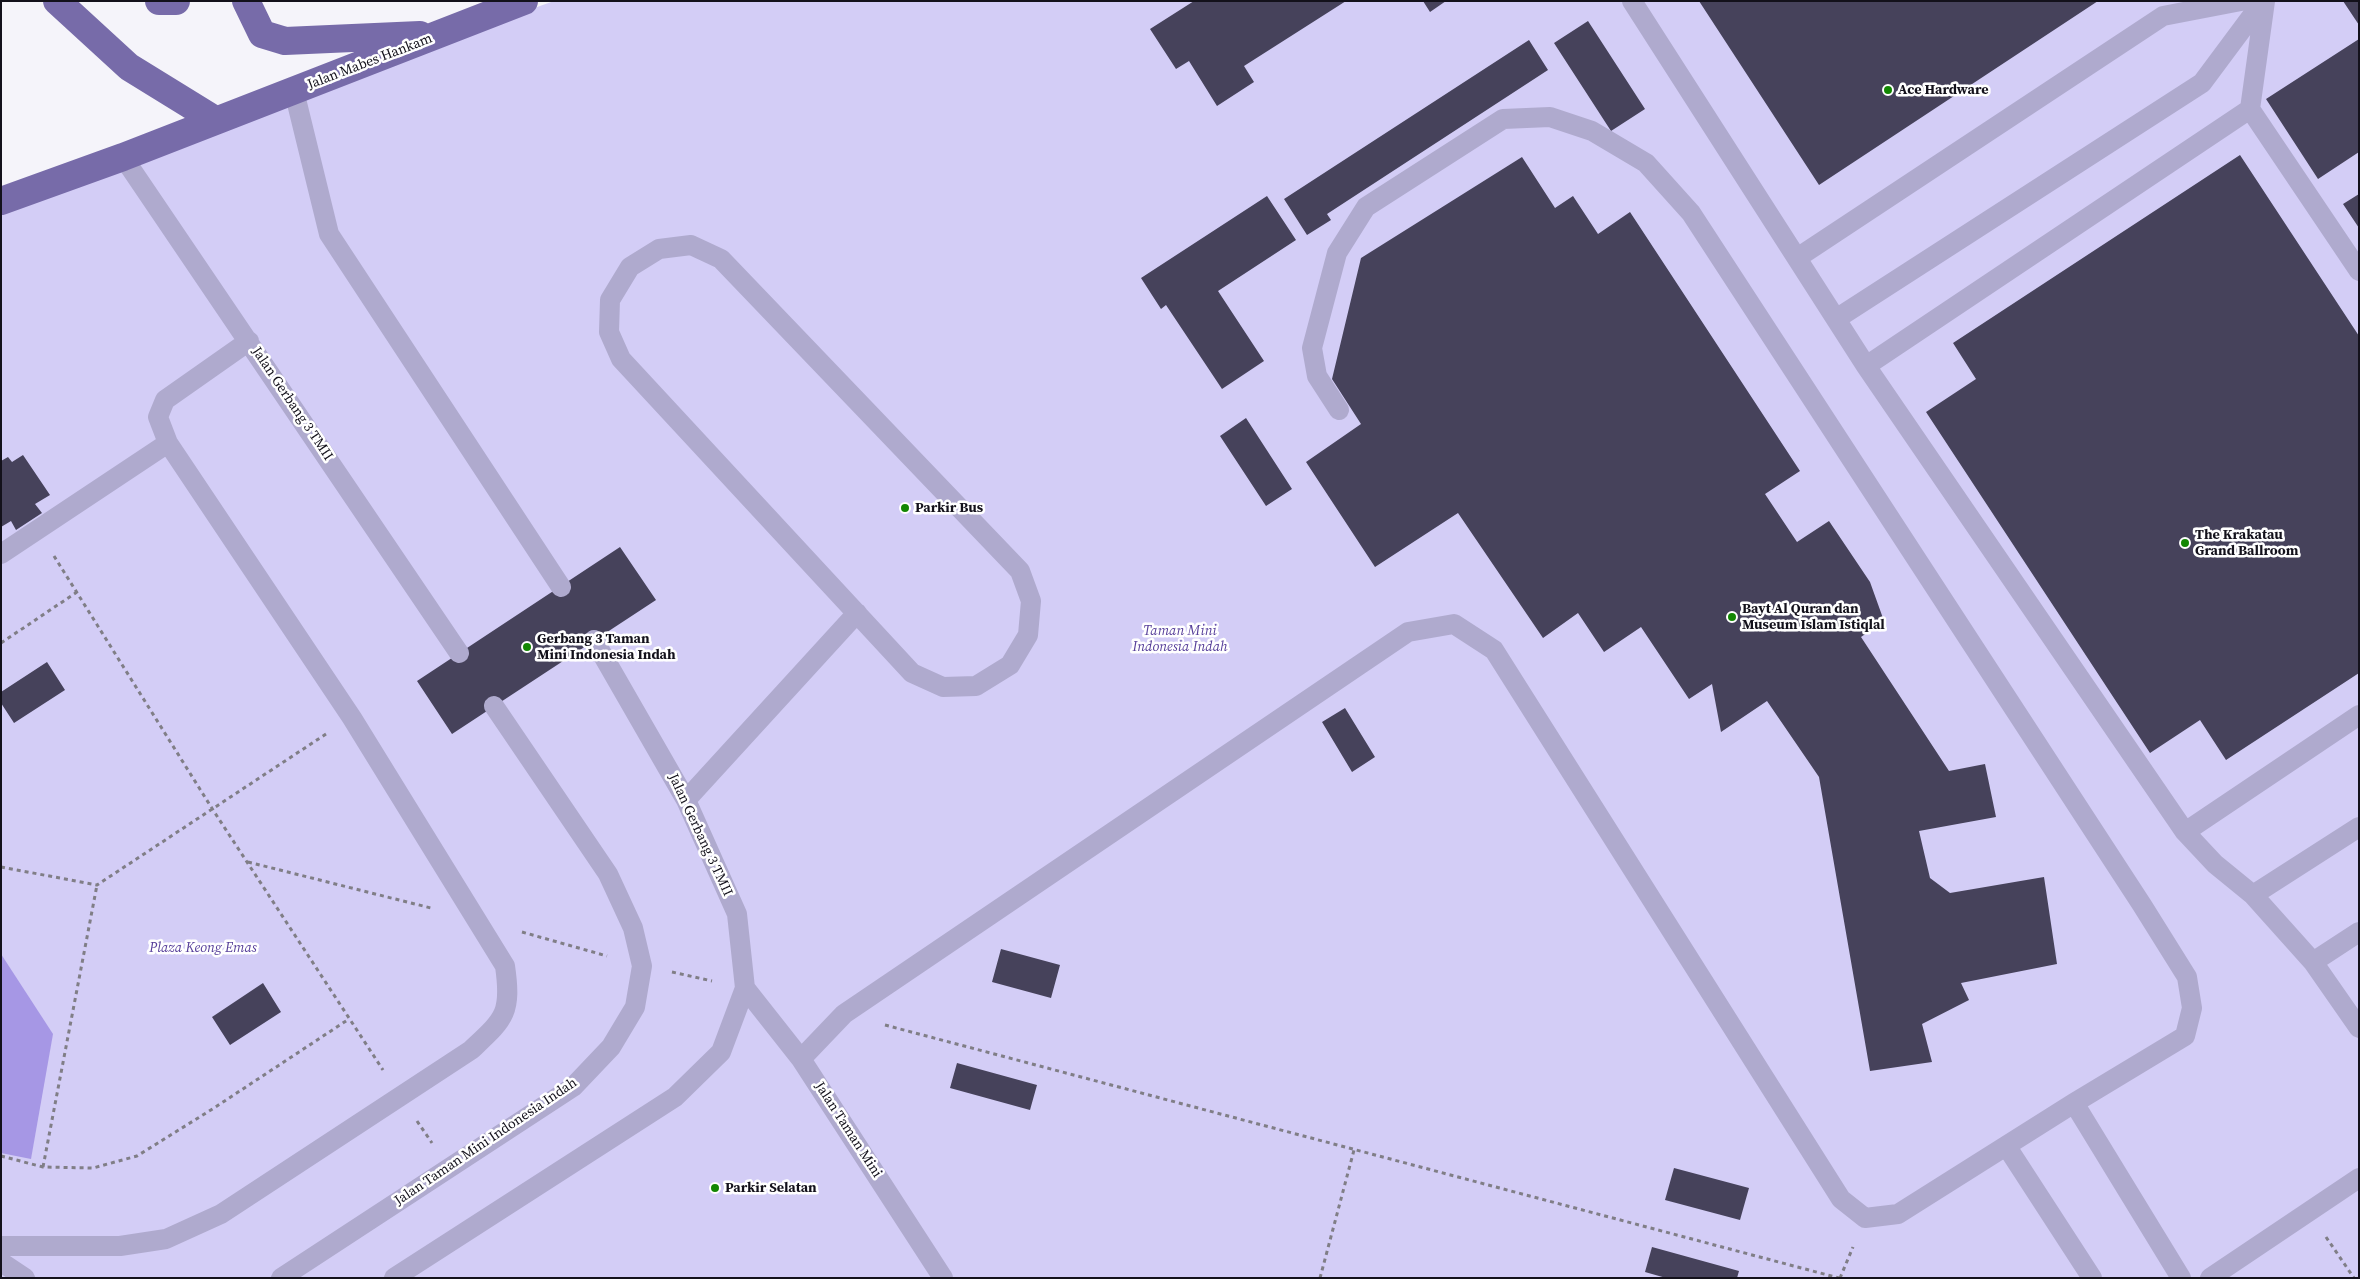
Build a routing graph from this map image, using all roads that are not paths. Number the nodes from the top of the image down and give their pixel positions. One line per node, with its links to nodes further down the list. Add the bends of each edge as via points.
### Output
1 (57, 1): 12 (main road, via 129,67)
2 (159, 1): 3 (main road)
3 (176, 1)
4 (246, 1): 9 (main road, via 262,34 285,40)
5 (524, 1): 9 (main road, Jalan Mabes Hankam)
6 (1632, 1): 15 (lane)
7 (2241, 1): 15 (lane, via 2163,16)
8 (2264, 1): 11 (lane); 17 (lane, via 2202,83)
9 (444, 34): 10 (main road, Jalan Mabes Hankam)
10 (294, 91): 12 (main road, Jalan Mabes Hankam); 23 (lane, via 329,234)
11 (2250, 109): 16 (lane); 19 (lane)
12 (215, 120): 13 (main road, Jalan Mabes Hankam)
13 (123, 157): 14 (main road, Jalan Mabes Hankam); 18 (lane, Jalan Gerbang 3 TMII)
14 (1, 201)
15 (1797, 258): 17 (lane)
16 (2359, 271)
17 (1836, 319): 19 (lane)
18 (249, 341): 21 (lane, via 165,400 158,417); 26 (lane, Jalan Gerbang 3 TMII)
19 (1866, 366): 31 (lane)
20 (1339, 410): 38 (lane, via 1317,376 1312,348 1337,253 1366,206 1503,119 1550,117 1592,131 1646,163 1691,213 2187,977 2192,1008 2185,1036)
21 (168, 443): 22 (lane); 41 (lane, via 352,718 505,966 509,992 501,1021 471,1050 221,1214 166,1239 120,1246)
22 (1, 554)
23 (561, 587)
24 (857, 613): 24 (lane, via 912,673 943,687 976,686 1010,664 1028,635 1031,601 1020,571 721,260 691,245 659,249 630,267 610,300 609,332 621,359); 29 (lane)
25 (594, 640): 29 (lane, Jalan Gerbang 3 TMII)
26 (459, 653)
27 (494, 706): 44 (lane, Jalan Taman Mini Indonesia Indah, via 608,874 633,928 642,966 634,1007 611,1047 573,1088)
28 (2359, 715): 31 (lane)
29 (686, 800): 35 (lane, Jalan Gerbang 3 TMII, via 737,914)
30 (2359, 827): 32 (lane)
31 (2185, 832): 32 (lane, via 2215,864)
32 (2252, 895): 34 (lane)
33 (2359, 932): 34 (lane)
34 (2313, 962): 36 (lane)
35 (745, 988): 37 (lane, Jalan Taman Mini); 45 (lane, via 721,1052 675,1097)
36 (2359, 1028)
37 (801, 1059): 39 (lane, via 844,1014 1408,632 1454,624 1494,650 1841,1199 1865,1218 1898,1214); 46 (lane, Jalan Taman Mini)
38 (2074, 1102): 39 (lane); 48 (lane)
39 (2007, 1147): 47 (lane)
40 (2359, 1178): 49 (lane)
41 (1, 1246)
42 (1, 1262): 43 (lane)
43 (25, 1278)
44 (281, 1278)
45 (394, 1278)
46 (943, 1278)
47 (2092, 1278)
48 (2181, 1278)
49 (2210, 1278)

